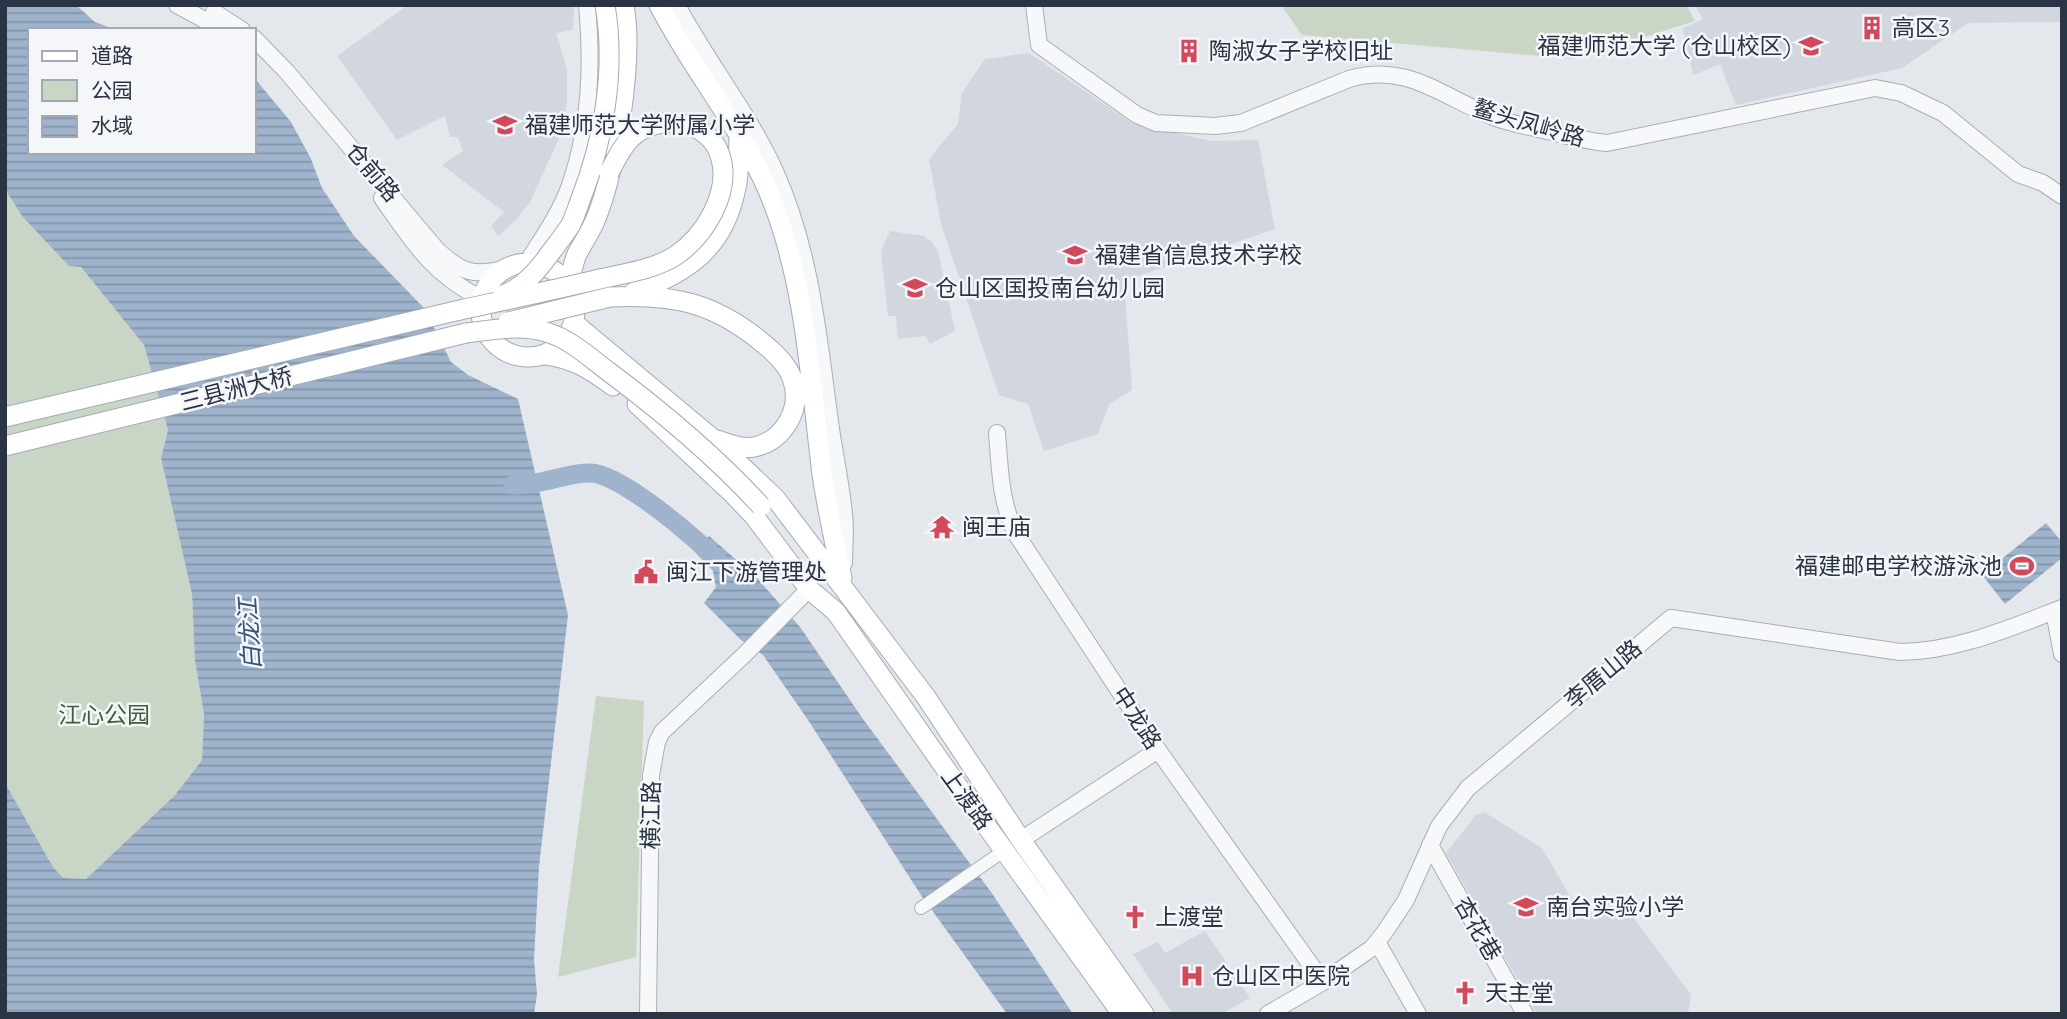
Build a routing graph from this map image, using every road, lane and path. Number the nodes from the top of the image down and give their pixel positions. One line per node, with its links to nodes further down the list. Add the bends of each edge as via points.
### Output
1 (177, 5): 10 (street)
2 (199, 5): 11 (street)
3 (587, 5): 17 (street, via 590,81 583,142 568,190)
4 (605, 5): 21 (main road, bridge, via 608,80 600,139 570,226 525,282)
5 (616, 5): 15 (main road, via 617,88)
6 (624, 5): 15 (main road, bridge, via 623,102)
7 (659, 5): 14 (main road)
8 (677, 5): 29 (street, via 748,118 792,214 806,264 844,515)
9 (1034, 5): 16 (street, 鳌头凤岭路, via 1039,46 1137,115 1156,123 1241,124 1349,79 1386,74 1414,79 1499,119 1607,143 1875,88 1901,93 1944,113 2018,174)
10 (219, 28)
11 (239, 28)
12 (256, 40): 17 (street, 仓前路, via 437,250 476,274)
13 (256, 53): 20 (street, 仓前路, via 366,175 436,269)
14 (739, 138): 19 (main road, via 737,186 718,237 696,261 668,279); 29 (main road, via 775,207 789,254)
15 (603, 185): 18 (main road, via 595,220); 21 (main road, bridge, via 633,136 668,123 704,132 720,153 723,167 719,196 704,229 662,263)
16 (2062, 196)
17 (517, 266): 18 (main road, via 540,264); 20 (main road, via 489,283)
18 (563, 279): 22 (main road, via 573,297)
19 (610, 297): 23 (main road, bridge); 27 (main road, via 642,295 702,306 732,319 785,366 795,399 791,419 781,433 755,447)
20 (482, 299): 24 (main road, via 484,328 492,341 516,356)
21 (460, 310): 25 (main road, 三县洲大桥)
22 (573, 323): 24 (main road, via 568,337); 27 (main road, 上渡路)
23 (466, 333): 28 (main road, 三县洲大桥); 32 (main road, bridge, via 508,328 543,331 577,347 723,465 799,555)
24 (545, 355): 30 (main road, 上渡路, via 585,366 632,398 754,516)
25 (5, 417)
26 (997, 433): 34 (street, 中龙路, via 1004,501 1014,530)
27 (712, 438): 29 (main road, 上渡路, via 776,499)
28 (5, 446)
29 (844, 586): 35 (main road, 上渡路, via 926,697)
30 (803, 594): 32 (main road, 上渡路); 41 (street, 横江路, via 670,723 657,742 651,784)
31 (2058, 610): 33 (street); 36 (street, 李厝山路, via 1973,640 1900,653 1671,618 1475,780 1449,811)
32 (836, 612): 35 (main road, 上渡路)
33 (2062, 654)
34 (1158, 750): 35 (street); 39 (street, 中龙路)
35 (1013, 845): 37 (street); 42 (main road, 上渡路); 43 (main road, 上渡路)
36 (1430, 845): 38 (street, 李厝山路, via 1406,900); 40 (street, 杏花巷)
37 (921, 908)
38 (1377, 942): 39 (street, 李厝山路); 45 (street)
39 (1323, 982): 44 (street, 李厝山路)
40 (1520, 1012)
41 (648, 1014)
42 (1122, 1014)
43 (1144, 1014)
44 (1268, 1014)
45 (1418, 1014)

